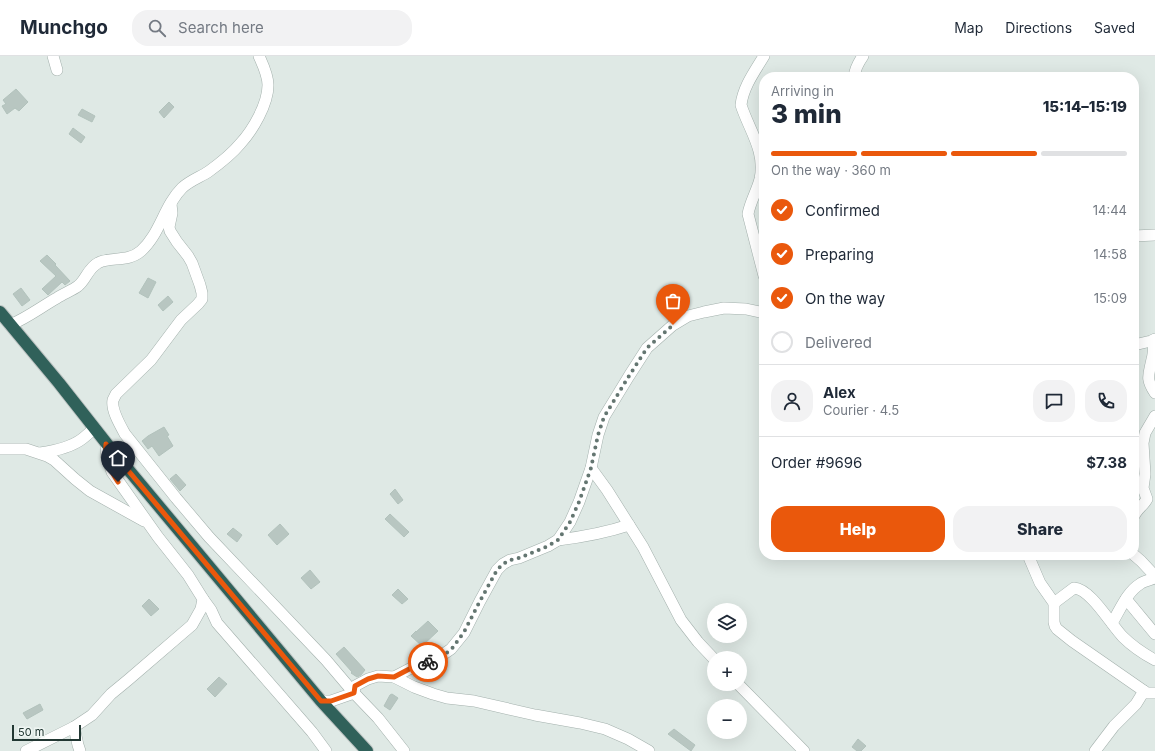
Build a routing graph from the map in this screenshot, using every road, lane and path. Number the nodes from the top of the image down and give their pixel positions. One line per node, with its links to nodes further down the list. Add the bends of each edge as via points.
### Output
1 (53, 56): 5 (street)
2 (259, 56): 9 (street, via 268,84 267,96 256,121 240,145 206,173 184,186)
3 (764, 56): 7 (street, via 748,85 741,105)
4 (862, 56): 6 (street)
5 (57, 70)
6 (855, 72)
7 (759, 148)
8 (759, 181): 12 (street, via 748,214)
9 (171, 204): 15 (street, via 156,233 141,251 133,257 98,263 78,286); 44 (street, via 170,231 192,263 202,299 181,320 152,360 116,394 113,400 115,413 125,434 209,537)
10 (1155, 235): 11 (street)
11 (1139, 236)
12 (759, 257)
13 (0, 312): 15 (highway)
14 (759, 312): 24 (street, via 724,308 688,316 673,325 647,348 604,417)
15 (10, 325): 20 (highway)
16 (1154, 339): 17 (street); 18 (street, via 1149,380)
17 (1139, 344)
18 (1155, 392)
19 (1155, 416): 25 (street, via 1145,433 1143,443 1143,488 1147,499)
20 (94, 428): 21 (highway); 23 (street, via 72,445)
21 (106, 444): 26 (street, via 106,455 112,472); 46 (highway)
22 (0, 449): 23 (street, via 26,449)
23 (40, 453): 26 (street, via 54,460 90,491)
24 (591, 468): 27 (street); 28 (street, via 570,522)
25 (1139, 509)
26 (147, 523): 32 (street, via 180,563)
27 (629, 525): 28 (street); 39 (street, via 681,620)
28 (558, 540): 41 (street, via 503,564 497,570 464,632 451,650 435,660 415,666)
29 (1139, 559): 31 (street)
30 (1030, 560): 34 (street, via 1040,583)
31 (1155, 577): 33 (street, via 1135,587)
32 (203, 599): 35 (street); 37 (street, via 201,610)
33 (1126, 599): 36 (street); 38 (street)
34 (1054, 603): 36 (street, via 1077,588 1089,596); 43 (street, via 1054,622 1057,630)
35 (217, 623): 37 (street, via 197,622); 50 (street)
36 (1112, 623): 40 (street, via 1129,643)
37 (192, 625): 47 (street, via 111,694 92,715)
38 (1155, 634)
39 (707, 652)
40 (1155, 660)
41 (394, 677): 44 (street, via 378,676 368,679 355,686); 53 (street, via 447,698 474,701 605,729)
42 (745, 691): 54 (street)
43 (1144, 691): 45 (street); 55 (street, via 1136,704 1114,726)
44 (354, 693): 46 (street, via 331,701); 52 (street)
45 (1155, 693)
46 (321, 701): 51 (highway)
47 (74, 727): 48 (street); 49 (street)
48 (26, 751)
49 (80, 751)
50 (326, 751)
51 (367, 751)
52 (404, 751)
53 (649, 751)
54 (804, 751)
55 (1095, 751)

